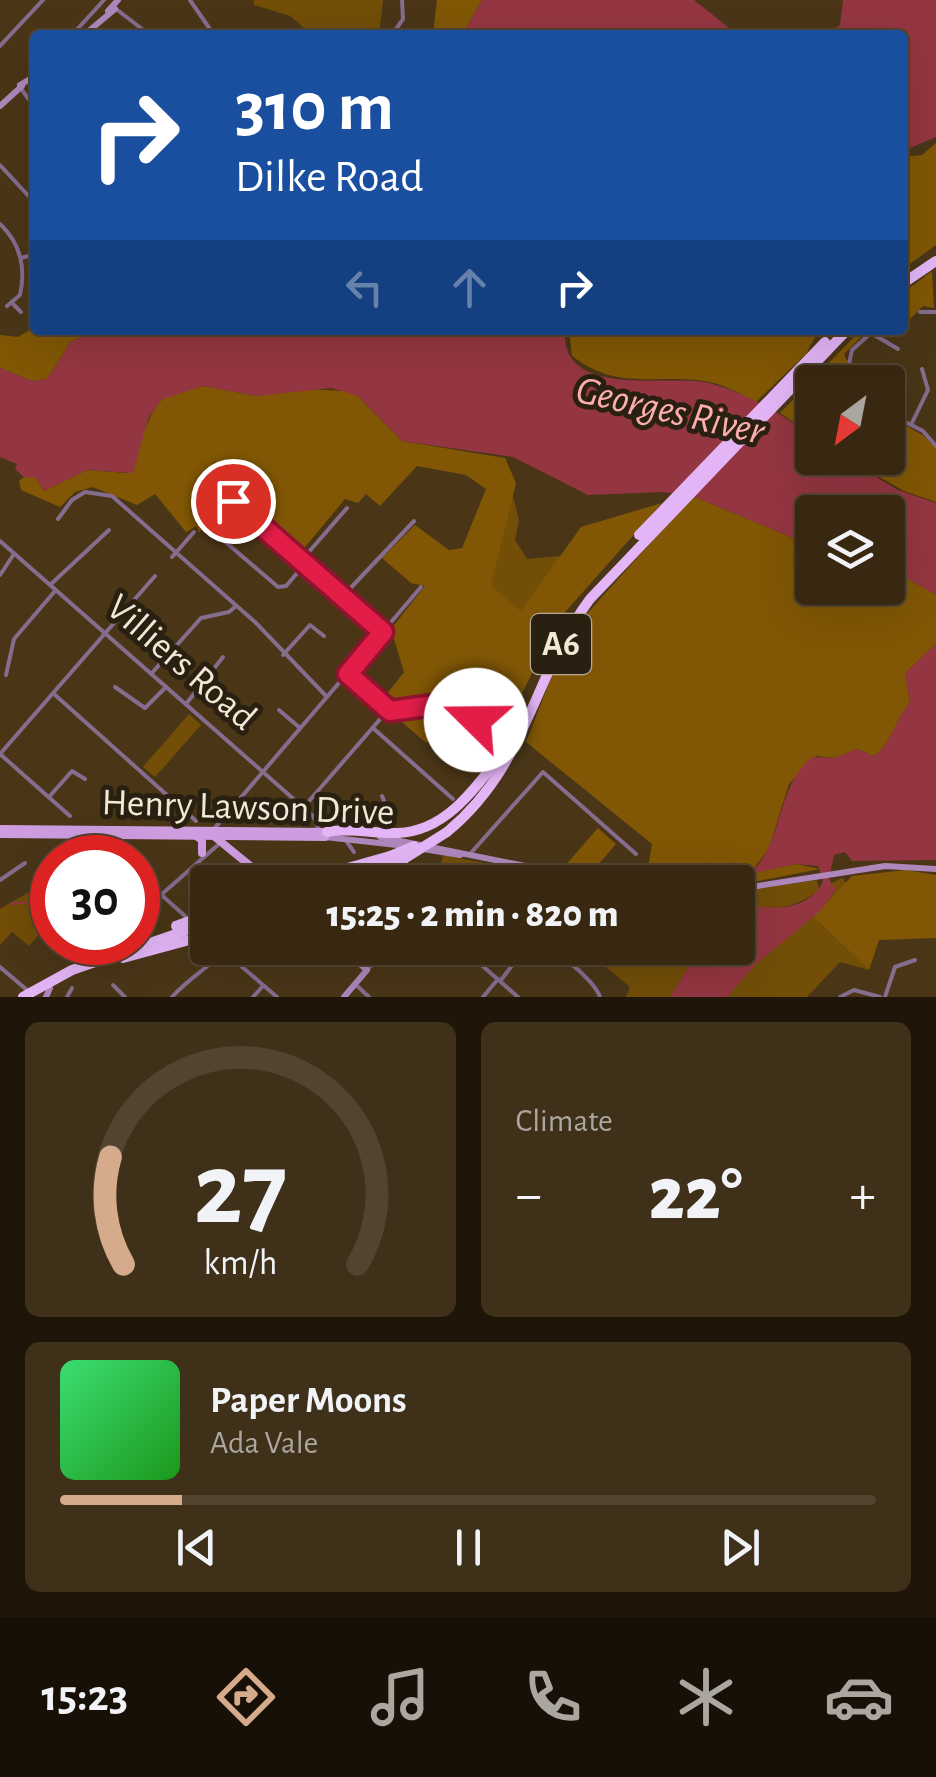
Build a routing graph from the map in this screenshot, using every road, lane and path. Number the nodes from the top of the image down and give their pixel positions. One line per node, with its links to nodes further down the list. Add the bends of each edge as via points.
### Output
1 (43, 0): 12 (street)
2 (190, 0): 10 (street)
3 (402, 0): 5 (street)
4 (115, 4): 7 (street); 8 (main road); 9 (street)
5 (404, 13): 6 (street); 11 (street)
6 (414, 14)
7 (79, 30)
8 (89, 30)
9 (144, 30)
10 (211, 30)
11 (395, 30)
12 (0, 46)
13 (30, 80): 14 (main road)
14 (20, 88): 15 (street); 16 (main road)
15 (30, 101)
16 (0, 104)
17 (0, 165): 18 (street)
18 (30, 197)
19 (0, 224): 22 (street)
20 (30, 256): 22 (street)
21 (936, 257): 23 (highway)
22 (22, 258): 24 (street, via 21,290 10,305)
23 (908, 276)
24 (20, 312)
25 (920, 312): 26 (street)
26 (936, 312)
27 (834, 335): 32 (highway, A6)
28 (841, 335): 32 (highway, A6)
29 (869, 335): 33 (street, via 854,348)
30 (874, 335): 31 (street)
31 (898, 349)
32 (811, 361): 42 (highway, A6)
33 (852, 365)
34 (922, 370): 36 (street, via 928,390)
35 (905, 422): 36 (street)
36 (911, 425): 37 (street)
37 (936, 446)
38 (233, 501): 49 (street)
39 (347, 508): 49 (street)
40 (58, 519): 48 (street, via 77,496 104,492)
41 (414, 520): 55 (street)
42 (657, 522): 86 (highway, A6, via 571,615 512,742 481,790); 86 (highway, A6, via 574,622 494,784)
43 (109, 530): 52 (street)
44 (194, 532): 48 (street)
45 (222, 540): 49 (street, via 278,587)
46 (0, 541): 47 (street, Villiers Road)
47 (14, 554): 50 (street); 52 (street, Villiers Road)
48 (174, 555): 56 (street)
49 (303, 562): 55 (street)
50 (0, 574)
51 (155, 576): 58 (street)
52 (50, 585): 54 (street, Villiers Road)
53 (420, 587): 57 (street)
54 (56, 590): 58 (street, Villiers Road); 64 (street, via 13,641)
55 (342, 596): 57 (street)
56 (236, 606): 60 (street); 62 (street, via 200,618)
57 (383, 632): 63 (street)
58 (105, 633): 62 (street, Villiers Road); 67 (street)
59 (324, 636): 60 (street, via 315,623)
60 (283, 654): 68 (street)
61 (223, 657): 69 (street)
62 (151, 674): 65 (street, Villiers Road)
63 (348, 674): 68 (street); 71 (street)
64 (6, 675)
65 (166, 687): 66 (street, via 145,708); 69 (street, Villiers Road)
66 (115, 688)
67 (52, 694): 77 (street); 85 (street)
68 (327, 698): 73 (street)
69 (186, 704): 78 (street, Villiers Road)
70 (280, 710): 73 (street)
71 (388, 710): 72 (street, via 456,702); 74 (street)
72 (478, 717): 75 (street); 76 (street, via 456,742)
73 (300, 728): 78 (street)
74 (373, 728): 82 (street); 83 (street)
75 (494, 729)
76 (466, 752)
77 (0, 754): 81 (street)
78 (262, 772): 83 (street, Villiers Road); 89 (street)
79 (84, 779): 81 (street, via 72,771)
80 (382, 796): 91 (street)
81 (49, 797): 84 (street)
82 (451, 797): 86 (highway)
83 (303, 808): 90 (street, Villiers Road)
84 (70, 816)
85 (196, 820)
86 (443, 828): 91 (highway, A6); 96 (highway, A6, bridge); 102 (highway, A6, bridge)
87 (0, 832): 88 (main road, Henry Lawson Drive)
88 (102, 832): 89 (main road, Henry Lawson Drive); 92 (street); 94 (main road, Henry Lawson Drive)
89 (212, 832): 90 (main road, Henry Lawson Drive); 93 (main road, Henry Lawson Drive); 94 (main road, Henry Lawson Drive); 97 (main road); 99 (street)
90 (324, 833): 91 (highway, A6); 93 (main road, Henry Lawson Drive); 95 (main road, Henry Lawson Drive); 96 (main road, Henry Lawson Drive)
91 (388, 834): 96 (street)
92 (104, 835)
93 (230, 835): 97 (main road)
94 (195, 836): 99 (main road)
95 (346, 838): 98 (street); 101 (main road, Henry Lawson Drive)
96 (418, 845): 101 (main road, Henry Lawson Drive); 102 (highway, A6, bridge)
97 (228, 847): 104 (street, via 215,845); 106 (main road)
98 (354, 852)
99 (202, 853): 105 (street)
100 (636, 854): 101 (street, via 542,772)
101 (469, 855): 111 (main road, Henry Lawson Drive)
102 (398, 858): 107 (highway); 108 (highway, A6); 109 (highway, A6); 110 (highway)
103 (25, 863): 114 (street)
104 (195, 865)
105 (195, 865)
106 (247, 865)
107 (369, 865)
108 (378, 865)
109 (382, 865)
110 (387, 865)
111 (520, 865)
112 (936, 869): 115 (main road, via 898,865)
113 (190, 870): 116 (street)
114 (0, 880)
115 (755, 887)
116 (162, 895): 117 (street)
117 (185, 916)
118 (190, 921): 119 (highway)
119 (160, 932)
120 (190, 934): 130 (highway)
121 (190, 935): 137 (highway)
122 (915, 960): 150 (street, via 895,967)
123 (83, 965): 130 (highway)
124 (205, 965): 141 (street)
125 (240, 965): 135 (street)
126 (361, 965): 131 (main road)
127 (372, 965): 131 (street)
128 (482, 965): 132 (street)
129 (0, 967): 138 (street)
130 (72, 970): 138 (highway)
131 (367, 970): 133 (main road)
132 (499, 980): 146 (street); 147 (street); 148 (street, via 536,948 561,958)
133 (355, 984): 144 (main road); 145 (street)
134 (113, 985): 140 (street)
135 (263, 985): 142 (street); 143 (street)
136 (72, 988): 139 (street)
137 (48, 992): 138 (highway)
138 (32, 996)
139 (66, 997)
140 (125, 997)
141 (172, 997)
142 (253, 997)
143 (276, 997)
144 (344, 997)
145 (369, 997)
146 (483, 997)
147 (518, 997)
148 (600, 997)
149 (840, 997): 150 (street, via 854,990)
150 (883, 997)

